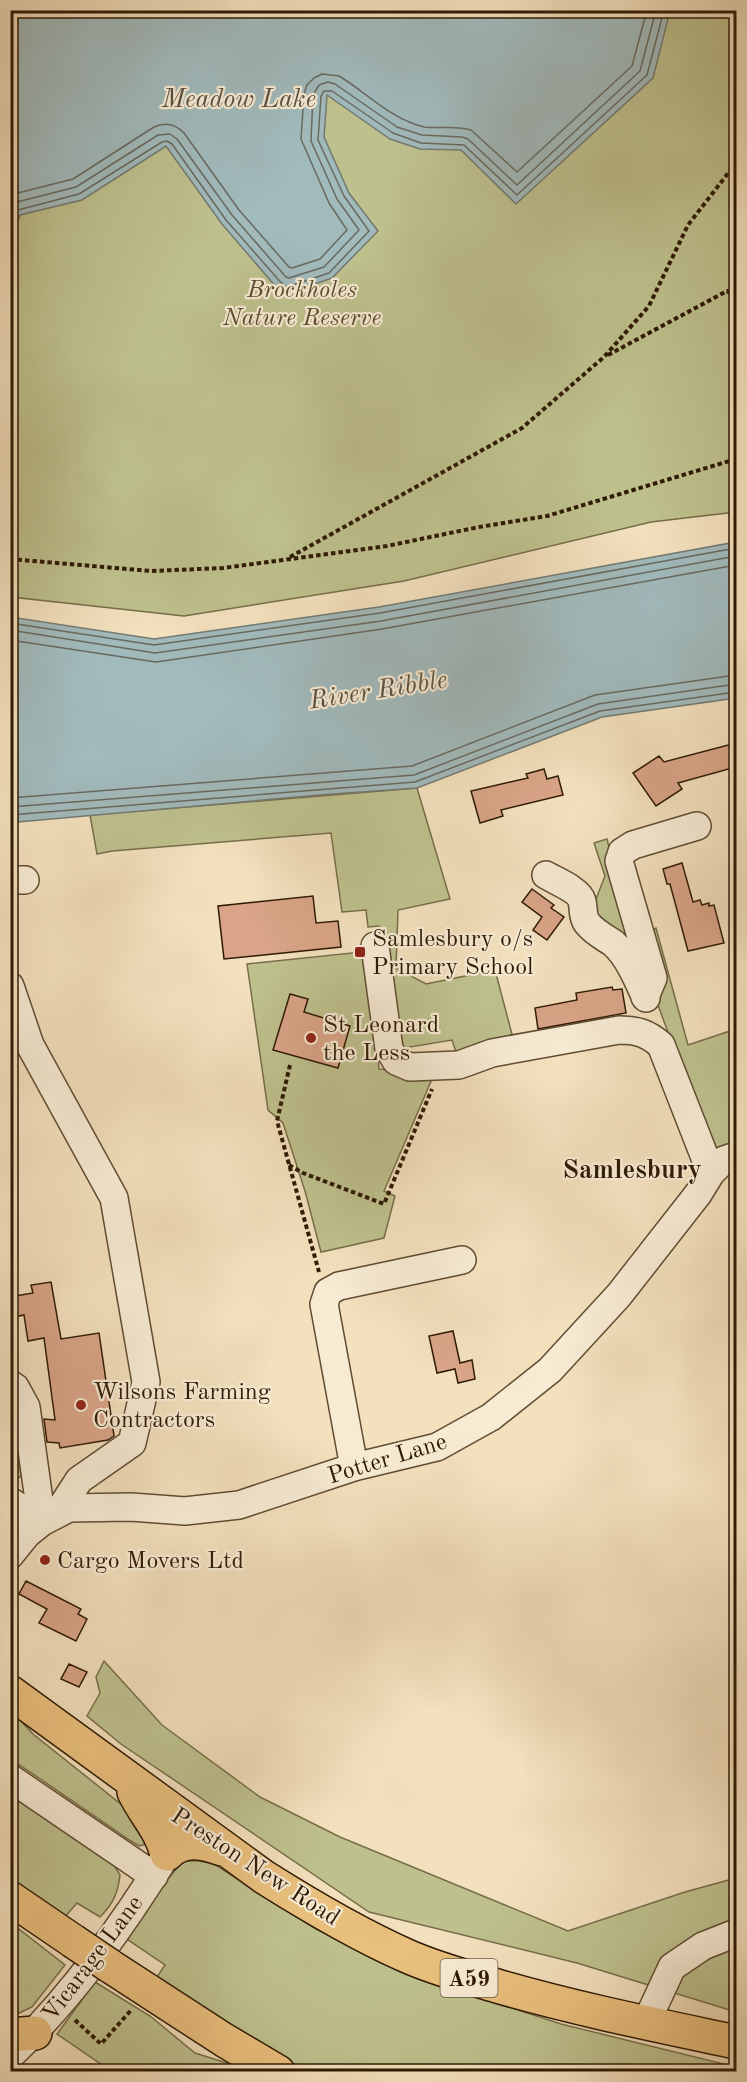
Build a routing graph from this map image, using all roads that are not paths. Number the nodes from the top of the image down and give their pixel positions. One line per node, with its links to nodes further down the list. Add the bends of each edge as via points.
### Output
1 (697, 826): 5 (street, via 633,845 622,852 619,861 653,978)
2 (546, 875): 5 (street, via 572,888 581,899 586,921 615,945)
3 (375, 946): 6 (street, via 389,1049 396,1060 410,1067 459,1065 492,1053 619,1030 647,1034)
4 (10, 986): 13 (street, via 30,1045 114,1198 146,1382 132,1443 79,1480)
5 (645, 997): 6 (street)
6 (661, 1045): 8 (street)
7 (736, 1156): 8 (street, Potter Lane, via 724,1160)
8 (711, 1173): 11 (street, Potter Lane, via 619,1295 550,1370 491,1417 437,1448)
9 (462, 1260): 11 (street, via 339,1286 328,1292 324,1304)
10 (10, 1384): 13 (street, via 26,1407)
11 (354, 1467): 13 (street, Potter Lane, via 239,1505 185,1511 83,1507 69,1508)
12 (10, 1501): 13 (street)
13 (49, 1518): 14 (street, Potter Lane, via 27,1534)
14 (10, 1556)
15 (10, 1692): 16 (highway, Preston New Road / A59)
16 (126, 1777): 18 (highway, Preston New Road / A59); 19 (highway, via 158,1829)
17 (10, 1778): 19 (street)
18 (227, 1851): 19 (highway, via 187,1842 173,1849); 22 (highway, Preston New Road / A59, via 296,1897 408,1956 562,2005)
19 (160, 1865): 23 (street, Vicarage Lane, via 58,2006)
20 (10, 1898): 26 (highway, bridge)
21 (736, 1932): 22 (street, via 703,1946 672,1968)
22 (646, 2023): 24 (highway, Preston New Road / A59)
23 (23, 2034): 25 (street, Vicarage Lane)
24 (736, 2042)
25 (10, 2056)
26 (278, 2072)

